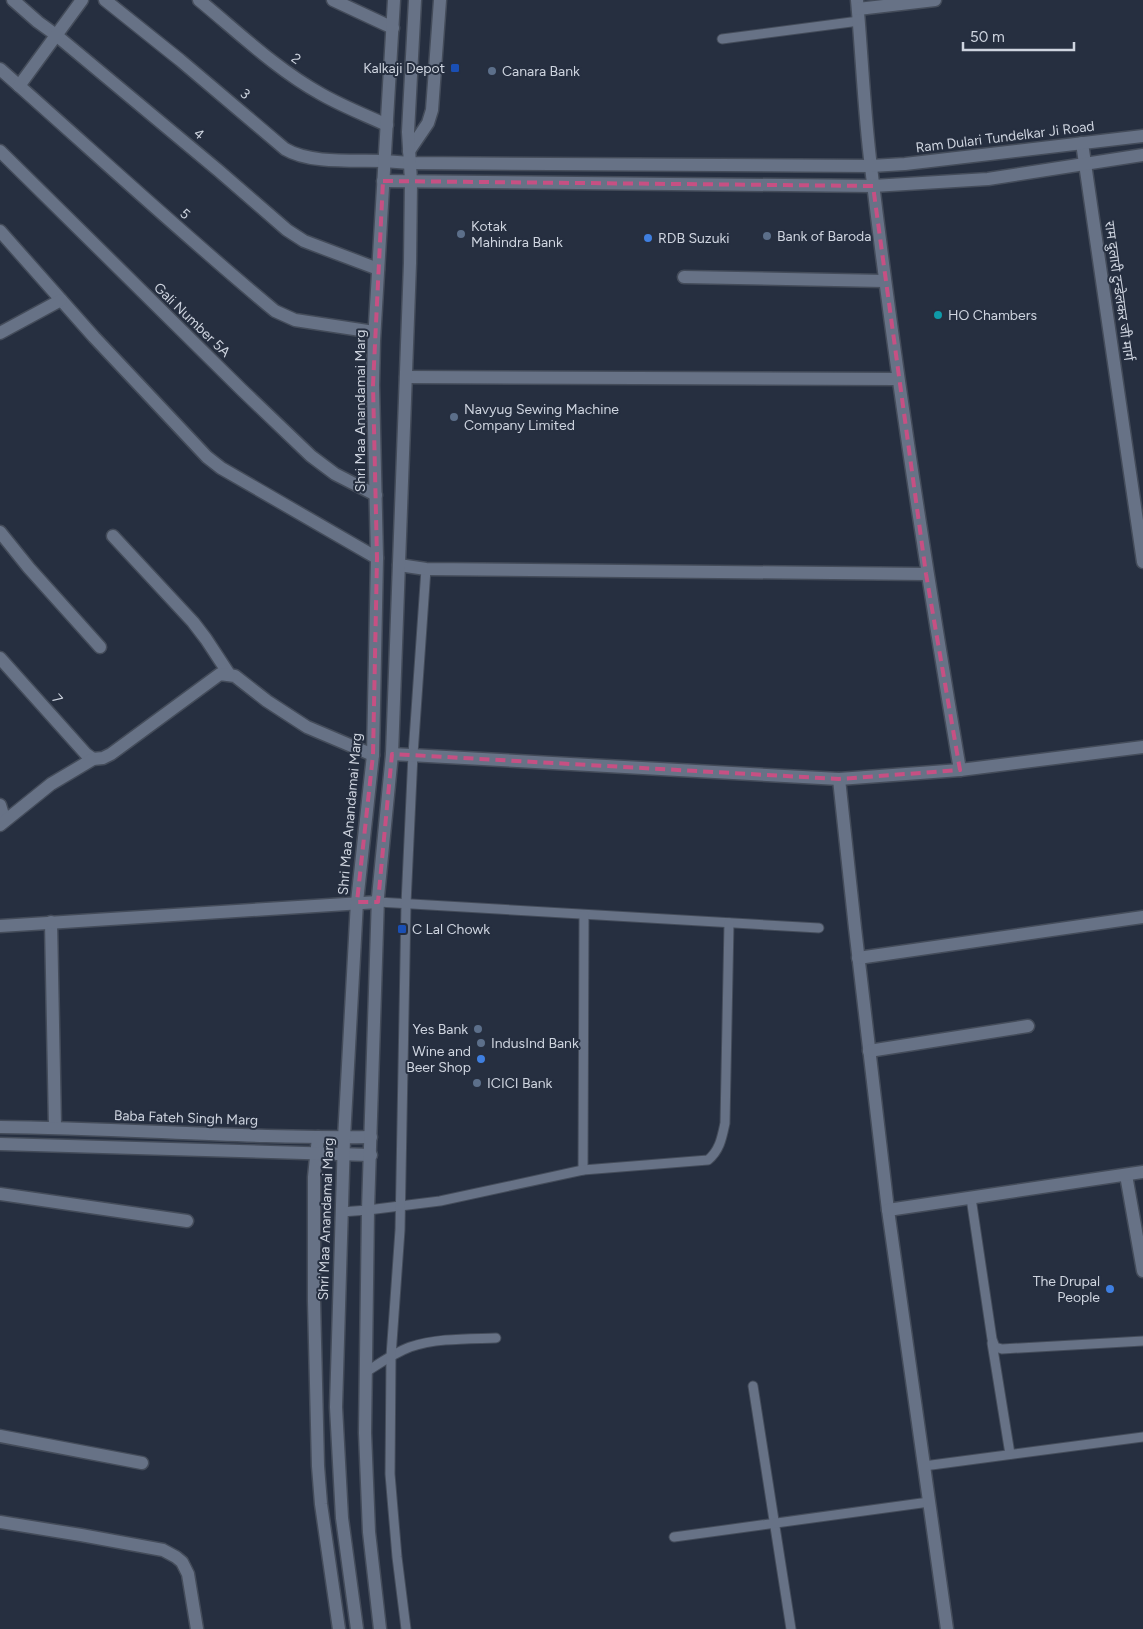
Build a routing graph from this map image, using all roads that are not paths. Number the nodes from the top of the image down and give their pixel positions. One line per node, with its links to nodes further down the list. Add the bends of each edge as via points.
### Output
1 (13, 0): 12 (street, 4)
2 (82, 0): 12 (street)
3 (105, 0): 22 (street, 3, via 295,155)
4 (199, 0): 16 (street, 2, via 304,84)
5 (334, 0): 11 (street)
6 (394, 0): 11 (street, Shri Maa Anandamai Marg)
7 (415, 0): 21 (street, via 408,132)
8 (440, 0): 21 (street, via 432,110)
9 (935, 0): 10 (street)
10 (858, 10): 13 (lane); 24 (street)
11 (393, 28): 16 (street, Shri Maa Anandamai Marg)
12 (56, 35): 15 (street); 29 (street, 4, via 287,230 304,241)
13 (722, 39)
14 (0, 69): 15 (street, 5)
15 (19, 86): 33 (street, 5, via 275,311 295,320)
16 (387, 125): 22 (street, Shri Maa Anandamai Marg)
17 (1143, 136): 18 (street, Ram Dulari Tundelkar Ji Road)
18 (1082, 142): 23 (street, राम दुलारी टुन्डेलकर जी मार्ग); 24 (street, Ram Dulari Tundelkar Ji Road)
19 (0, 151): 37 (street, Gali Number 5A, via 301,446 335,474)
20 (1143, 155): 23 (street)
21 (410, 157): 22 (street, 3); 24 (street, Ram Dulari Tundelkar Ji Road); 26 (street)
22 (384, 161): 25 (street, Shri Maa Anandamai Marg)
23 (1086, 164): 27 (street, via 988,178); 41 (street, राम दुलारी टुन्डेलकर जी मार्ग)
24 (871, 166): 27 (street)
25 (383, 180): 26 (street); 29 (street, Shri Maa Anandamai Marg)
26 (411, 181): 27 (street); 35 (street)
27 (874, 186): 31 (street)
28 (0, 231): 32 (street)
29 (378, 269): 33 (street, Shri Maa Anandamai Marg)
30 (684, 278): 31 (street)
31 (884, 280): 36 (street)
32 (61, 300): 34 (street); 40 (street, via 207,457)
33 (374, 332): 37 (street, Shri Maa Anandamai Marg)
34 (0, 333)
35 (406, 377): 36 (street); 42 (street)
36 (898, 379): 44 (street)
37 (376, 495): 40 (street, Shri Maa Anandamai Marg)
38 (0, 532): 45 (street)
39 (113, 536): 47 (street, via 193,622)
40 (377, 558): 51 (street, Shri Maa Anandamai Marg)
41 (1143, 562)
42 (399, 565): 43 (street); 49 (street)
43 (426, 569): 44 (street); 50 (lane)
44 (926, 574): 53 (street)
45 (100, 647)
46 (0, 658): 52 (street, 7)
47 (228, 674): 51 (street, via 307,727); 52 (street, via 220,674 112,754)
48 (1143, 747): 53 (street)
49 (392, 754): 50 (street); 58 (street)
50 (413, 754): 54 (street); 59 (lane)
51 (372, 755): 57 (street, Shri Maa Anandamai Marg)
52 (93, 759): 56 (street, via 51,784)
53 (960, 770): 54 (street)
54 (839, 778): 66 (street)
55 (0, 805): 56 (street, via 3,815)
56 (0, 824)
57 (357, 902): 58 (street); 62 (street); 72 (street, Shri Maa Anandamai Marg)
58 (378, 902): 59 (lane); 73 (street)
59 (406, 904): 60 (lane); 83 (lane)
60 (584, 915): 63 (lane); 78 (lane)
61 (1143, 918): 66 (street)
62 (51, 922): 64 (street); 70 (street)
63 (729, 923): 65 (lane); 78 (lane, via 726,1122 714,1156 708,1160)
64 (0, 926)
65 (819, 928)
66 (858, 958): 68 (street)
67 (1028, 1026): 68 (street)
68 (869, 1051): 85 (street)
69 (0, 1127): 70 (street, Baba Fateh Singh Marg)
70 (55, 1127): 71 (street, Baba Fateh Singh Marg)
71 (318, 1138): 72 (street, Baba Fateh Singh Marg); 75 (street, Shri Maa Anandamai Marg)
72 (344, 1138): 73 (street, Baba Fateh Singh Marg); 76 (street, Shri Maa Anandamai Marg)
73 (371, 1138): 77 (street)
74 (0, 1144): 75 (street)
75 (316, 1154): 76 (street); 105 (street, Shri Maa Anandamai Marg, via 314,1301 318,1466)
76 (343, 1155): 77 (street); 86 (street, Shri Maa Anandamai Marg)
77 (370, 1155): 84 (street)
78 (583, 1170): 83 (lane, via 440,1201)
79 (1143, 1172): 80 (street)
80 (1126, 1174): 82 (street); 88 (street)
81 (0, 1194): 87 (street)
82 (971, 1198): 85 (street); 91 (lane)
83 (400, 1206): 84 (lane); 92 (lane)
84 (368, 1210): 86 (lane); 93 (street)
85 (888, 1210): 99 (street)
86 (341, 1212): 106 (street, Shri Maa Anandamai Marg, via 336,1408 342,1518)
87 (187, 1221)
88 (1143, 1271)
89 (496, 1338): 92 (lane, via 434,1342)
90 (1143, 1341): 91 (lane, via 1002,1348)
91 (992, 1343): 97 (lane)
92 (391, 1356): 93 (lane); 108 (lane, via 390,1474 396,1557)
93 (366, 1372): 107 (street, via 369,1532)
94 (753, 1386): 102 (lane)
95 (0, 1436): 98 (street)
96 (1143, 1437): 97 (lane)
97 (1010, 1454): 99 (lane)
98 (142, 1463)
99 (924, 1466): 100 (street)
100 (929, 1502): 102 (lane); 110 (street)
101 (0, 1522): 104 (street, via 81,1534 163,1550 176,1556 188,1574)
102 (775, 1523): 103 (lane); 109 (lane)
103 (674, 1537)
104 (197, 1629)
105 (339, 1629)
106 (357, 1629)
107 (380, 1629)
108 (406, 1629)
109 (791, 1629)
110 (947, 1629)

